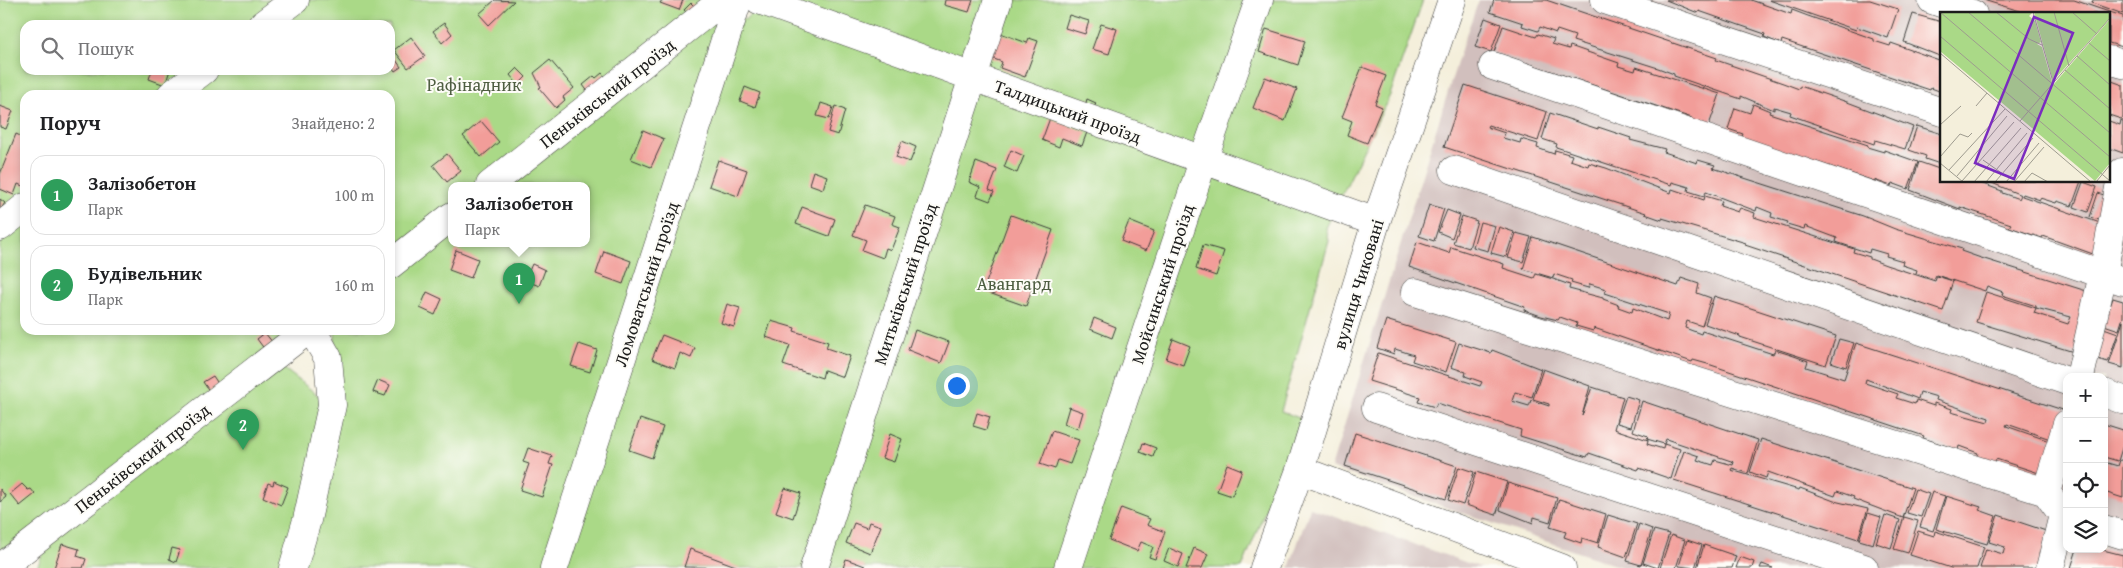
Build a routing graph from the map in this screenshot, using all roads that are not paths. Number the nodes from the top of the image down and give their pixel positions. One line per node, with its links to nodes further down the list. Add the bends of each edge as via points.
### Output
1 (294, 0): 11 (street)
2 (723, 0): 23 (street, Пеньківський проїзд)
3 (738, 0): 49 (street, Ломоватський проїзд)
4 (760, 0): 16 (street, Талдицький проїзд)
5 (998, 0): 16 (street, Митьківський проїзд)
6 (1259, 0): 19 (street, Мойсинський проїзд)
7 (1452, 0): 26 (street, вулиця Чиковані)
8 (1605, 0): 18 (street)
9 (1932, 0): 10 (street)
10 (1967, 12)
11 (268, 20)
12 (2110, 60): 13 (street)
13 (2123, 64)
14 (1493, 66): 29 (street)
15 (197, 75): 17 (street)
16 (972, 75): 19 (street, Талдицький проїзд); 50 (street, Митьківський проїзд)
17 (178, 90)
18 (1940, 111)
19 (1203, 161): 26 (street, Талдицький проїзд); 51 (street, Мойсинський проїзд)
20 (2110, 167): 22 (street)
21 (1454, 170): 34 (street)
22 (2123, 172): 29 (street)
23 (494, 182)
24 (20, 211): 27 (street)
25 (448, 219): 28 (street)
26 (1376, 222): 39 (street, вулиця Чиковані)
27 (0, 226)
28 (395, 261)
29 (2113, 278): 33 (street)
30 (1415, 292): 40 (street)
31 (304, 335): 45 (street, Пеньківський проїзд)
32 (313, 335): 48 (street, via 328,358 332,405)
33 (2081, 373)
34 (2063, 379)
35 (2108, 394): 36 (street)
36 (2123, 400)
37 (1376, 408): 54 (street)
38 (2063, 437): 40 (street)
39 (1300, 470): 46 (street); 52 (street, вулиця Чиковані)
40 (2046, 492): 41 (street)
41 (2063, 513)
42 (2063, 522): 55 (street)
43 (2108, 529): 44 (street)
44 (2123, 535)
45 (21, 559): 47 (street, Пеньківський проїзд)
46 (1526, 562): 53 (street)
47 (0, 568)
48 (293, 568)
49 (554, 568)
50 (814, 568)
51 (1068, 568)
52 (1264, 568)
53 (1562, 568)
54 (1864, 568)
55 (2050, 568)

